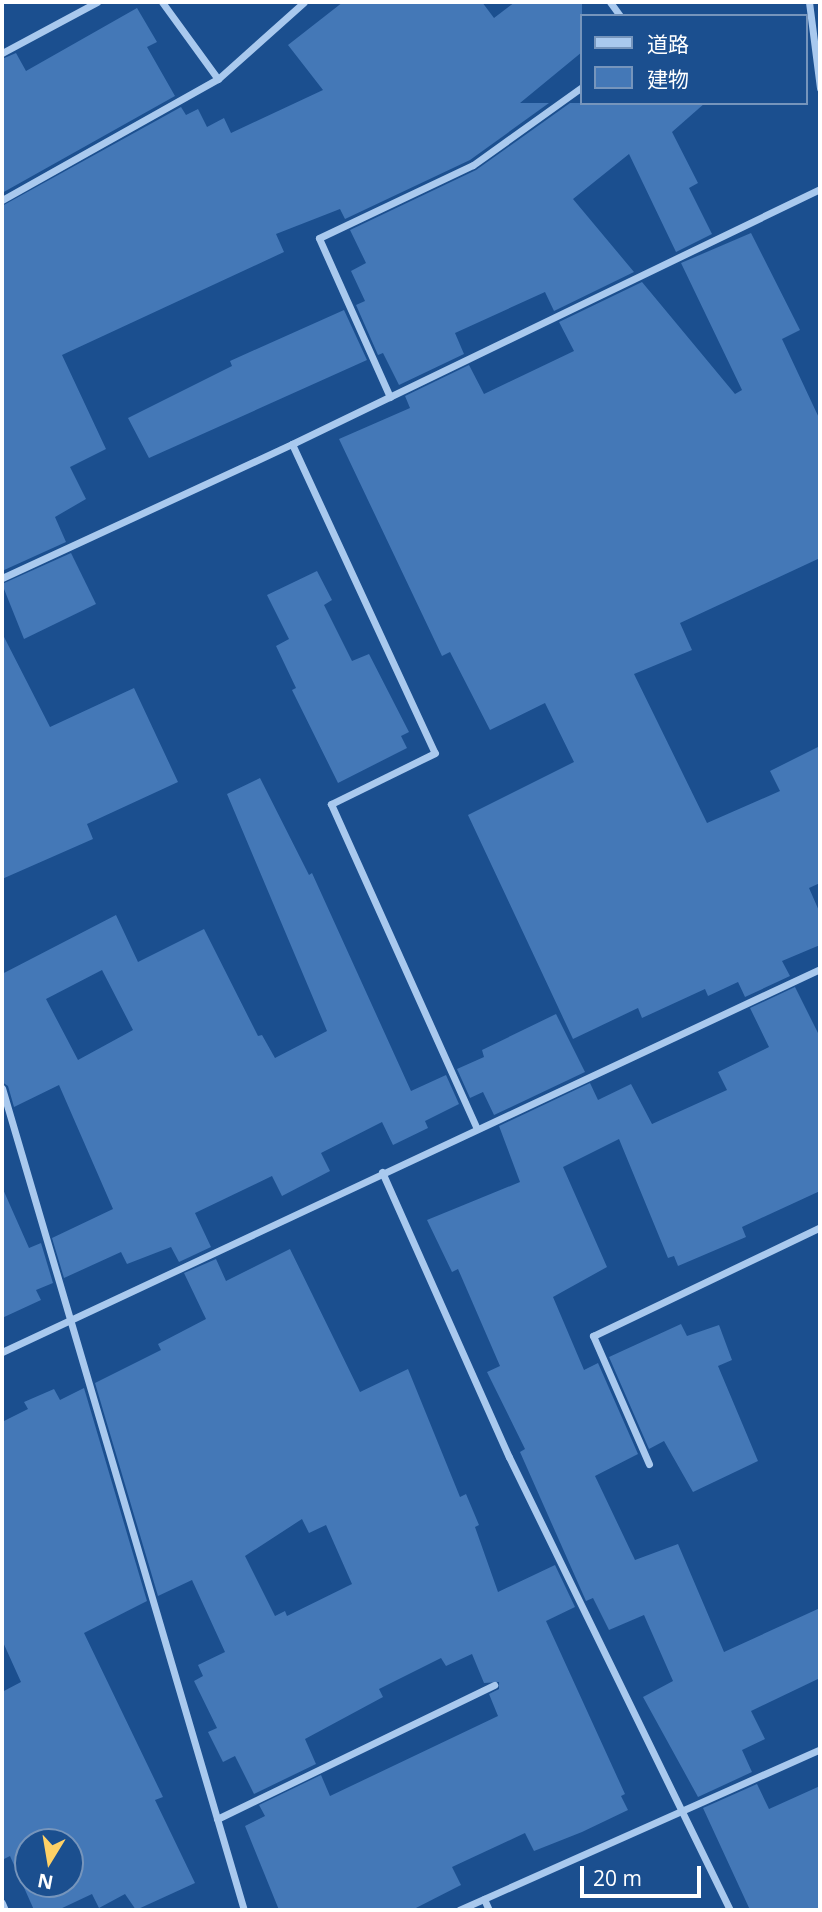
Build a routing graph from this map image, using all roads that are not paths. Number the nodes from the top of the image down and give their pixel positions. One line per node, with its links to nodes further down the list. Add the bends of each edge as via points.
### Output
1 (97, 2): 5 (street)
2 (162, 2): 6 (street)
3 (304, 2): 6 (street)
4 (809, 2): 8 (street)
5 (2, 53)
6 (218, 79): 10 (street)
7 (580, 88): 11 (street, via 473,165 319,238)
8 (820, 88)
9 (820, 189): 11 (street)
10 (2, 200)
11 (390, 397): 12 (street)
12 (292, 444): 13 (street); 16 (street, via 435,753 331,804)
13 (2, 578)
14 (820, 969): 16 (street)
15 (2, 1088): 19 (street)
16 (476, 1127): 17 (street)
17 (382, 1172): 19 (street); 24 (street, via 509,1457)
18 (820, 1227): 21 (street, via 593,1336)
19 (71, 1321): 20 (street); 25 (street)
20 (2, 1352)
21 (649, 1464)
22 (494, 1685): 25 (street)
23 (820, 1749): 24 (street)
24 (683, 1814): 26 (street); 32 (street)
25 (217, 1819): 29 (street)
26 (484, 1899): 30 (street); 31 (street)
27 (2, 1903): 28 (street)
28 (5, 1910)
29 (244, 1910)
30 (459, 1910)
31 (489, 1910)
32 (730, 1910)

